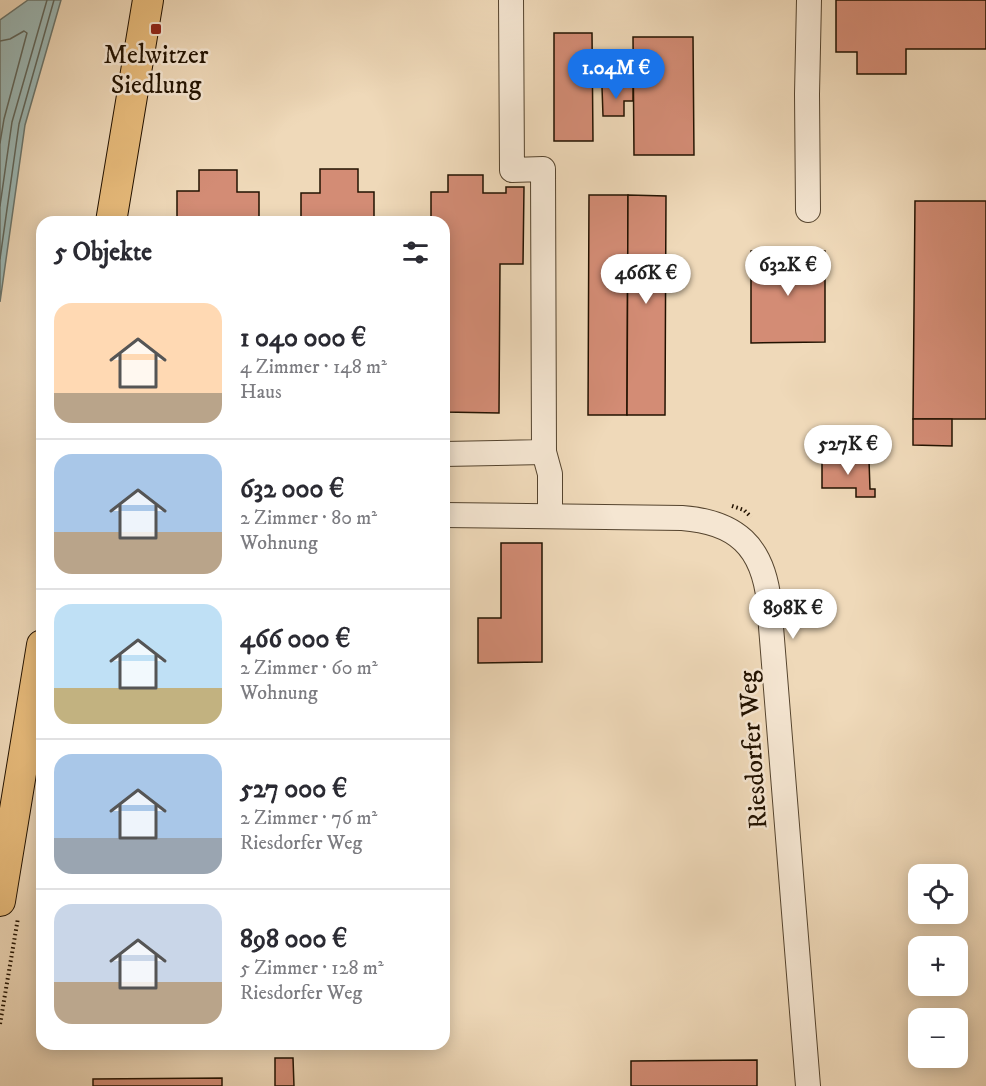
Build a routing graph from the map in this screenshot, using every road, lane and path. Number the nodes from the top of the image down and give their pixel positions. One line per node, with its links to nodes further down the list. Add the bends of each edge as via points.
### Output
1 (148, 0): 5 (main road)
2 (511, 0): 6 (street, via 512,170 543,169)
3 (809, 0): 4 (street)
4 (808, 210)
5 (112, 216)
6 (544, 452): 7 (street); 10 (street, via 550,474)
7 (450, 454)
8 (728, 504): 11 (path, via 744,510)
9 (450, 515): 10 (street, Riesdorfer Weg)
10 (550, 516): 14 (street, Riesdorfer Weg, via 702,519 741,538 764,571)
11 (756, 523)
12 (36, 682): 13 (main road)
13 (0, 901)
14 (808, 1086)

